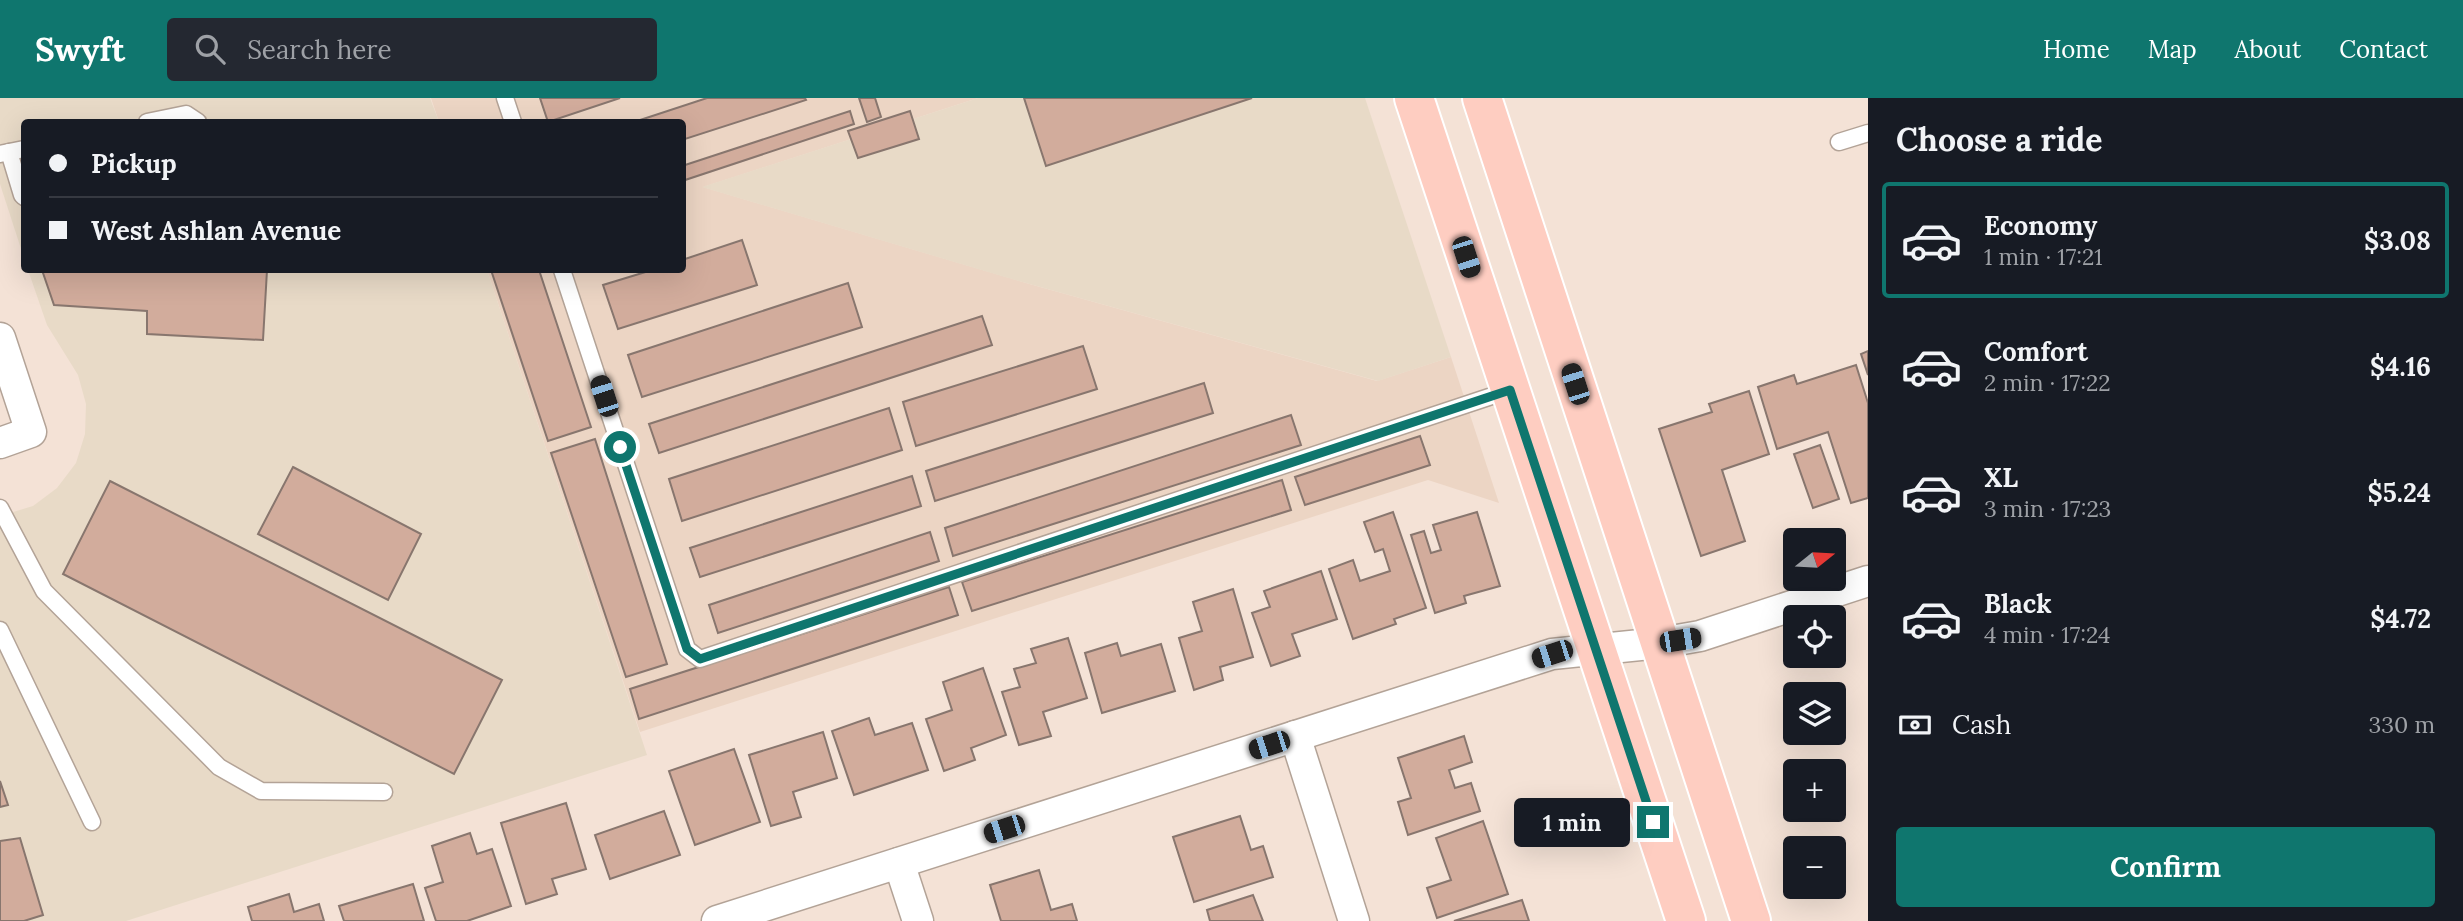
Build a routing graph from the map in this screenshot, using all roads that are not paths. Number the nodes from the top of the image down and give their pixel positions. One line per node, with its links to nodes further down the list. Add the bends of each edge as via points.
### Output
1 (505, 98): 6 (lane)
2 (1414, 98): 13 (main road)
3 (1482, 98): 18 (main road)
4 (162, 119): 5 (lane, via 186,114)
5 (194, 119)
6 (512, 119)
7 (1868, 133): 8 (lane)
8 (1839, 142)
9 (11, 152): 10 (lane)
10 (21, 191)
11 (563, 273): 13 (lane, via 687,649 700,659)
12 (0, 338): 14 (street, via 31,432)
13 (1510, 390): 19 (main road)
14 (0, 443)
15 (0, 508): 21 (lane, via 44,591 219,766 261,791)
16 (1868, 581): 18 (street, via 1700,636)
17 (0, 630): 22 (lane)
18 (1660, 643): 19 (street); 28 (main road)
19 (1595, 649): 20 (street, via 1552,654); 27 (main road)
20 (1295, 736): 23 (street); 26 (street)
21 (384, 792)
22 (92, 822)
23 (899, 863): 24 (street); 25 (street)
24 (717, 921)
25 (918, 921)
26 (1354, 921)
27 (1686, 921)
28 (1751, 921)

